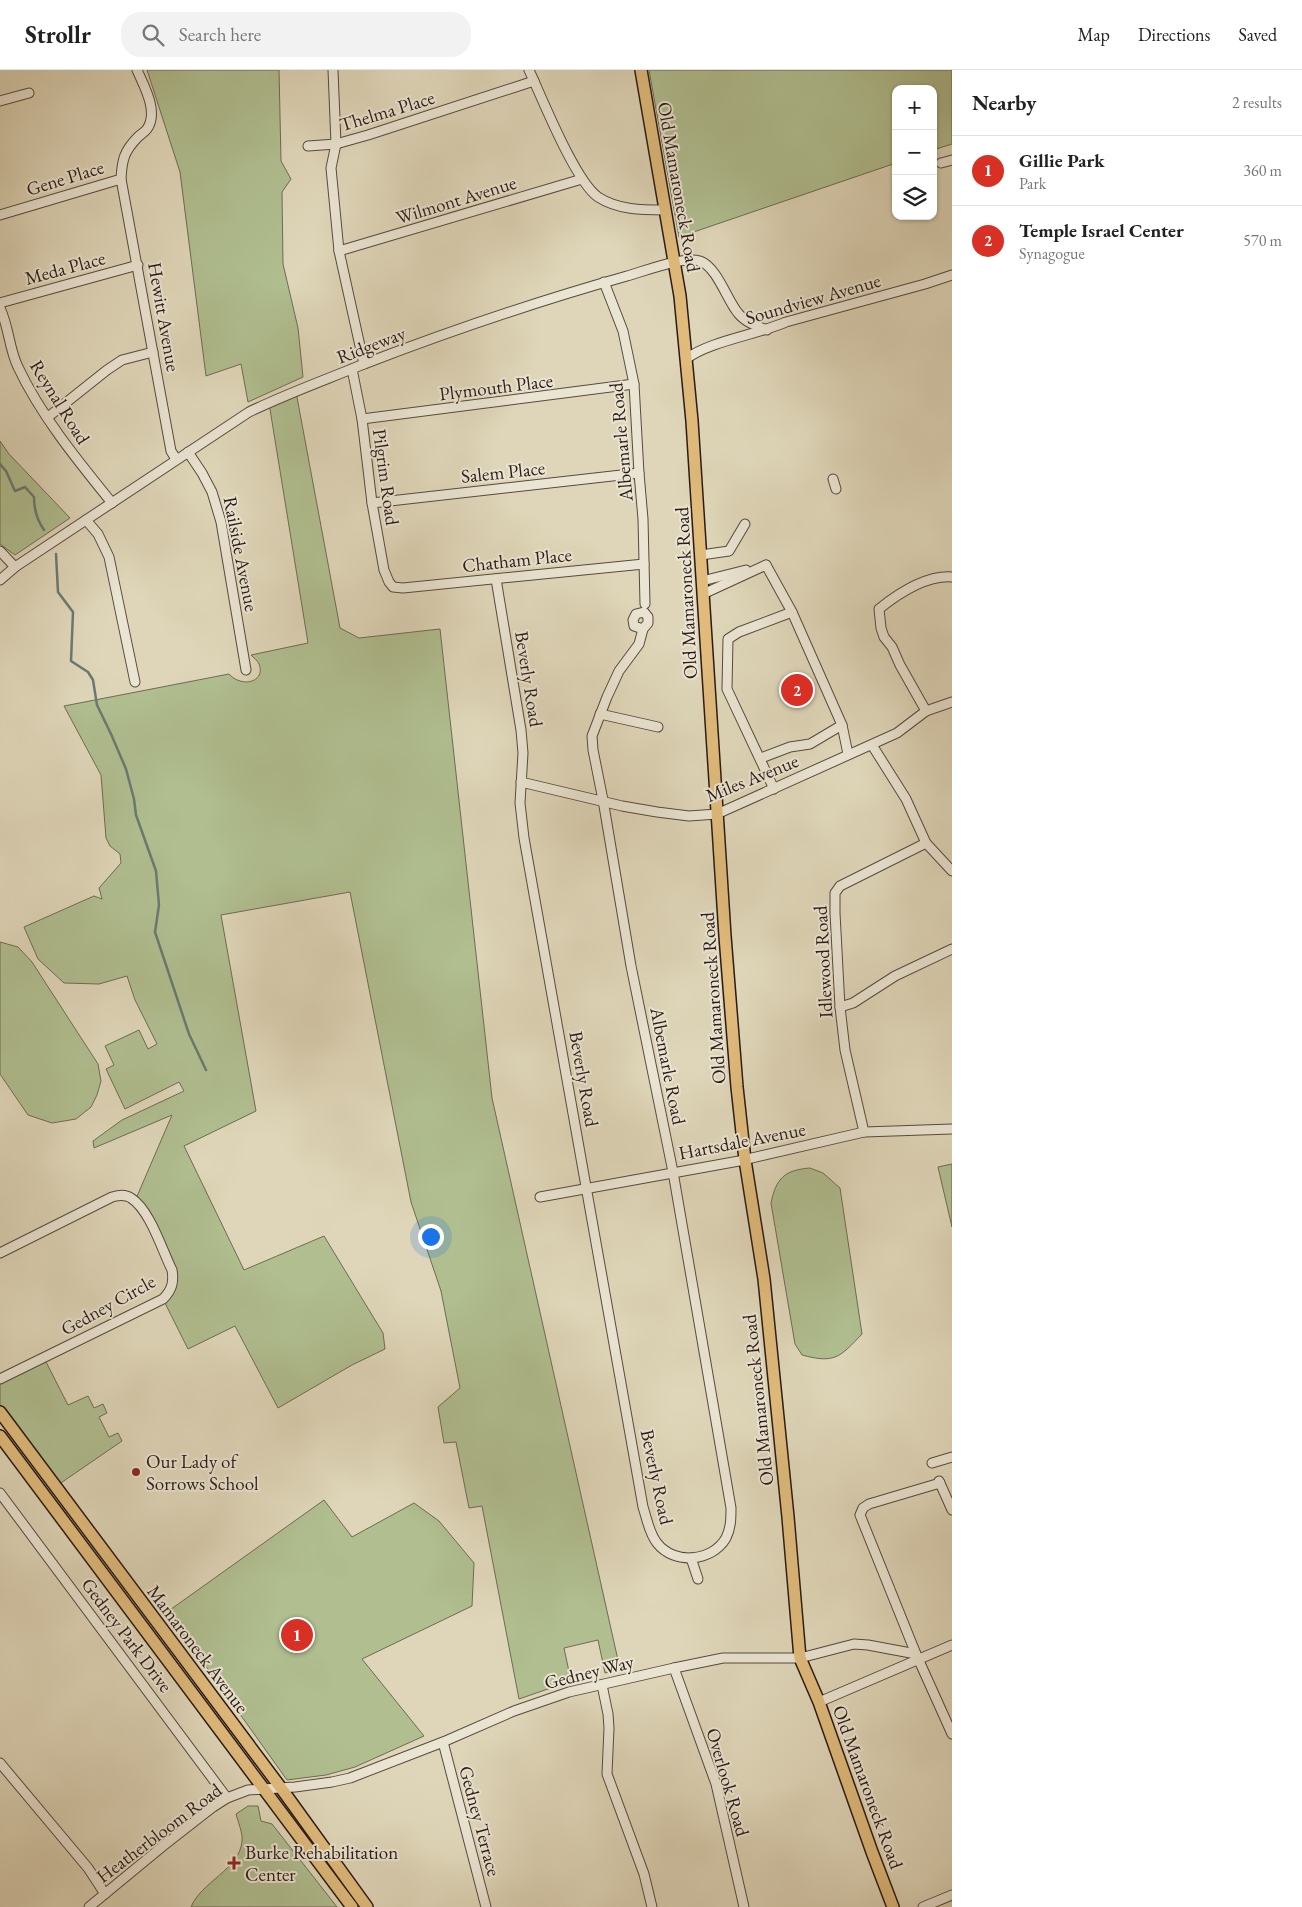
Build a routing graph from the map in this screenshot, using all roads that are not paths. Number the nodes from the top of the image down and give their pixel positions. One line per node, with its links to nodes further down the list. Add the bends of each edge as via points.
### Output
1 (136, 70): 12 (street, Gene Place, via 151,109 148,129 123,158)
2 (333, 70): 8 (street)
3 (529, 70): 5 (street)
4 (641, 70): 14 (main road, Old Mamaroneck Road)
5 (534, 81): 8 (street, Thelma Place); 13 (street)
6 (29, 93): 7 (street)
7 (0, 101)
8 (336, 144): 9 (street, Thelma Place); 16 (street, via 331,168)
9 (308, 146)
10 (952, 160): 11 (street)
11 (941, 164)
12 (121, 179): 15 (street, Gene Place); 18 (street, Hewitt Avenue)
13 (582, 179): 14 (street, via 598,197 615,205); 16 (street, Wilmont Avenue)
14 (665, 210): 17 (main road, Old Mamaroneck Road)
15 (0, 215)
16 (339, 251): 26 (street)
17 (674, 263): 20 (street, Ridgeway); 23 (street, Ridgeway, via 690,260 704,263 712,270 738,313); 25 (main road, Old Mamaroneck Road)
18 (138, 265): 21 (street, Meda Place); 24 (street, Hewitt Avenue)
19 (952, 275): 23 (street, Soundview Avenue)
20 (604, 282): 26 (street, Ridgeway, via 436,336); 28 (street, Albemarle Road, via 623,331)
21 (0, 303)
22 (0, 308): 29 (street, Reynal Road, via 17,366)
23 (767, 330): 25 (street, Soundview Avenue, via 697,350)
24 (153, 352): 29 (street, via 122,360); 32 (street, Hewitt Avenue, via 171,451)
25 (686, 359): 41 (main road, Old Mamaroneck Road)
26 (364, 364): 27 (street, Ridgeway)
27 (352, 369): 30 (street, Pilgrim Road); 31 (street, Ridgeway, via 249,412)
28 (634, 384): 30 (street, Plymouth Place); 33 (street, Albemarle Road)
29 (48, 417): 36 (street, Reynal Road)
30 (362, 419): 37 (street, Pilgrim Road)
31 (188, 452): 32 (street, Ridgeway); 54 (street, Railside Avenue, via 212,492 221,522)
32 (176, 459): 36 (street, Ridgeway)
33 (639, 473): 37 (street, Salem Place); 42 (street, Albemarle Road)
34 (833, 479): 35 (street)
35 (836, 489)
36 (112, 503): 38 (street, Ridgeway)
37 (372, 503): 49 (street, Pilgrim Road, via 384,570)
38 (86, 520): 44 (street, Ridgeway); 55 (street, via 98,534 109,557)
39 (745, 524): 41 (street, via 729,551)
40 (0, 551): 44 (street)
41 (701, 555): 48 (main road, Old Mamaroneck Road)
42 (644, 564): 46 (street, Chatham Place); 51 (street, Albemarle Road)
43 (766, 566): 48 (street); 50 (street); 52 (street)
44 (15, 567): 47 (street, Ridgeway)
45 (952, 577): 57 (street, via 940,576 912,587 879,609 884,637)
46 (496, 579): 49 (street, Chatham Place); 64 (street, Beverly Road, via 521,730)
47 (0, 580)
48 (702, 581): 50 (main road, Old Mamaroneck Road)
49 (394, 587)
50 (703, 594): 67 (main road, Old Mamaroneck Road)
51 (646, 604)
52 (792, 612): 59 (street); 63 (street, via 728,639 727,689)
53 (643, 629): 58 (street, Albemarle Road, via 639,644 620,671)
54 (246, 670)
55 (135, 682)
56 (952, 702): 57 (street, Miles Avenue)
57 (926, 712): 61 (street, Miles Avenue)
58 (600, 714): 60 (street); 66 (street, Albemarle Road, via 592,736 592,750)
59 (842, 725): 62 (street); 63 (street, via 810,744 790,746)
60 (658, 727)
61 (872, 745): 62 (street, Miles Avenue); 68 (street, via 906,799)
62 (848, 754): 65 (street, Miles Avenue)
63 (761, 758): 65 (street)
64 (521, 782): 66 (street, Miles Avenue); 76 (street, Beverly Road, via 524,838)
65 (774, 789): 67 (street, Miles Avenue)
66 (603, 800): 67 (street, Miles Avenue, via 689,816); 75 (street, Albemarle Road, via 631,966)
67 (717, 814): 74 (main road, Old Mamaroneck Road)
68 (926, 843): 69 (street); 71 (street, Idlewood Road, via 840,886 836,893 835,938)
69 (952, 871)
70 (952, 949): 71 (street)
71 (840, 1007): 73 (street, Idlewood Road)
72 (952, 1129): 73 (street, Hartsdale Avenue)
73 (864, 1132): 74 (street, Hartsdale Avenue)
74 (745, 1160): 75 (street, Hartsdale Avenue); 90 (main road, Old Mamaroneck Road, via 764,1279)
75 (673, 1172): 76 (street, Hartsdale Avenue); 86 (street, Albemarle Road, via 731,1508 731,1524 726,1538 706,1555)
76 (588, 1188): 77 (street, Hartsdale Avenue); 86 (street, Beverly Road, via 643,1507 656,1543 666,1552)
77 (540, 1197)
78 (0, 1253): 79 (street, Gedney Circle, via 112,1197 125,1195 145,1212 173,1277 163,1298)
79 (0, 1379)
80 (0, 1412): 97 (main road, Mamaroneck Avenue)
81 (0, 1436): 98 (main road, Mamaroneck Avenue)
82 (952, 1457): 83 (street)
83 (932, 1463)
84 (0, 1493): 99 (street, Gedney Park Drive)
85 (952, 1510): 89 (street, via 939,1482 863,1508 861,1517)
86 (690, 1558): 87 (street)
87 (698, 1579)
88 (952, 1645): 89 (street)
89 (918, 1656): 90 (street, Gedney Way, via 868,1644 854,1644); 93 (street); 94 (street)
90 (800, 1658): 91 (street, Gedney Way, via 724,1658); 93 (main road, Old Mamaroneck Road)
91 (674, 1668): 92 (street, Gedney Way); 107 (street, Overlook Road, via 716,1784)
92 (602, 1685): 95 (street, Gedney Way, via 514,1710); 106 (street, via 609,1728 607,1774 644,1874)
93 (819, 1702): 108 (main road, Old Mamaroneck Road)
94 (952, 1734)
95 (443, 1742): 97 (street, Gedney Way, via 350,1778); 105 (street, Gedney Terrace)
96 (0, 1763): 100 (street, via 88,1868)
97 (281, 1788): 98 (street, Heatherbloom Road); 104 (main road, Mamaroneck Avenue)
98 (264, 1789): 99 (street, Heatherbloom Road, via 248,1790); 103 (main road, Mamaroneck Avenue)
99 (227, 1798): 100 (street, Heatherbloom Road)
100 (105, 1894): 102 (street, Heatherbloom Road)
101 (952, 1895): 109 (street)
102 (89, 1907)
103 (352, 1907)
104 (367, 1907)
105 (486, 1907)
106 (652, 1907)
107 (744, 1907)
108 (893, 1907)
109 (923, 1907)

